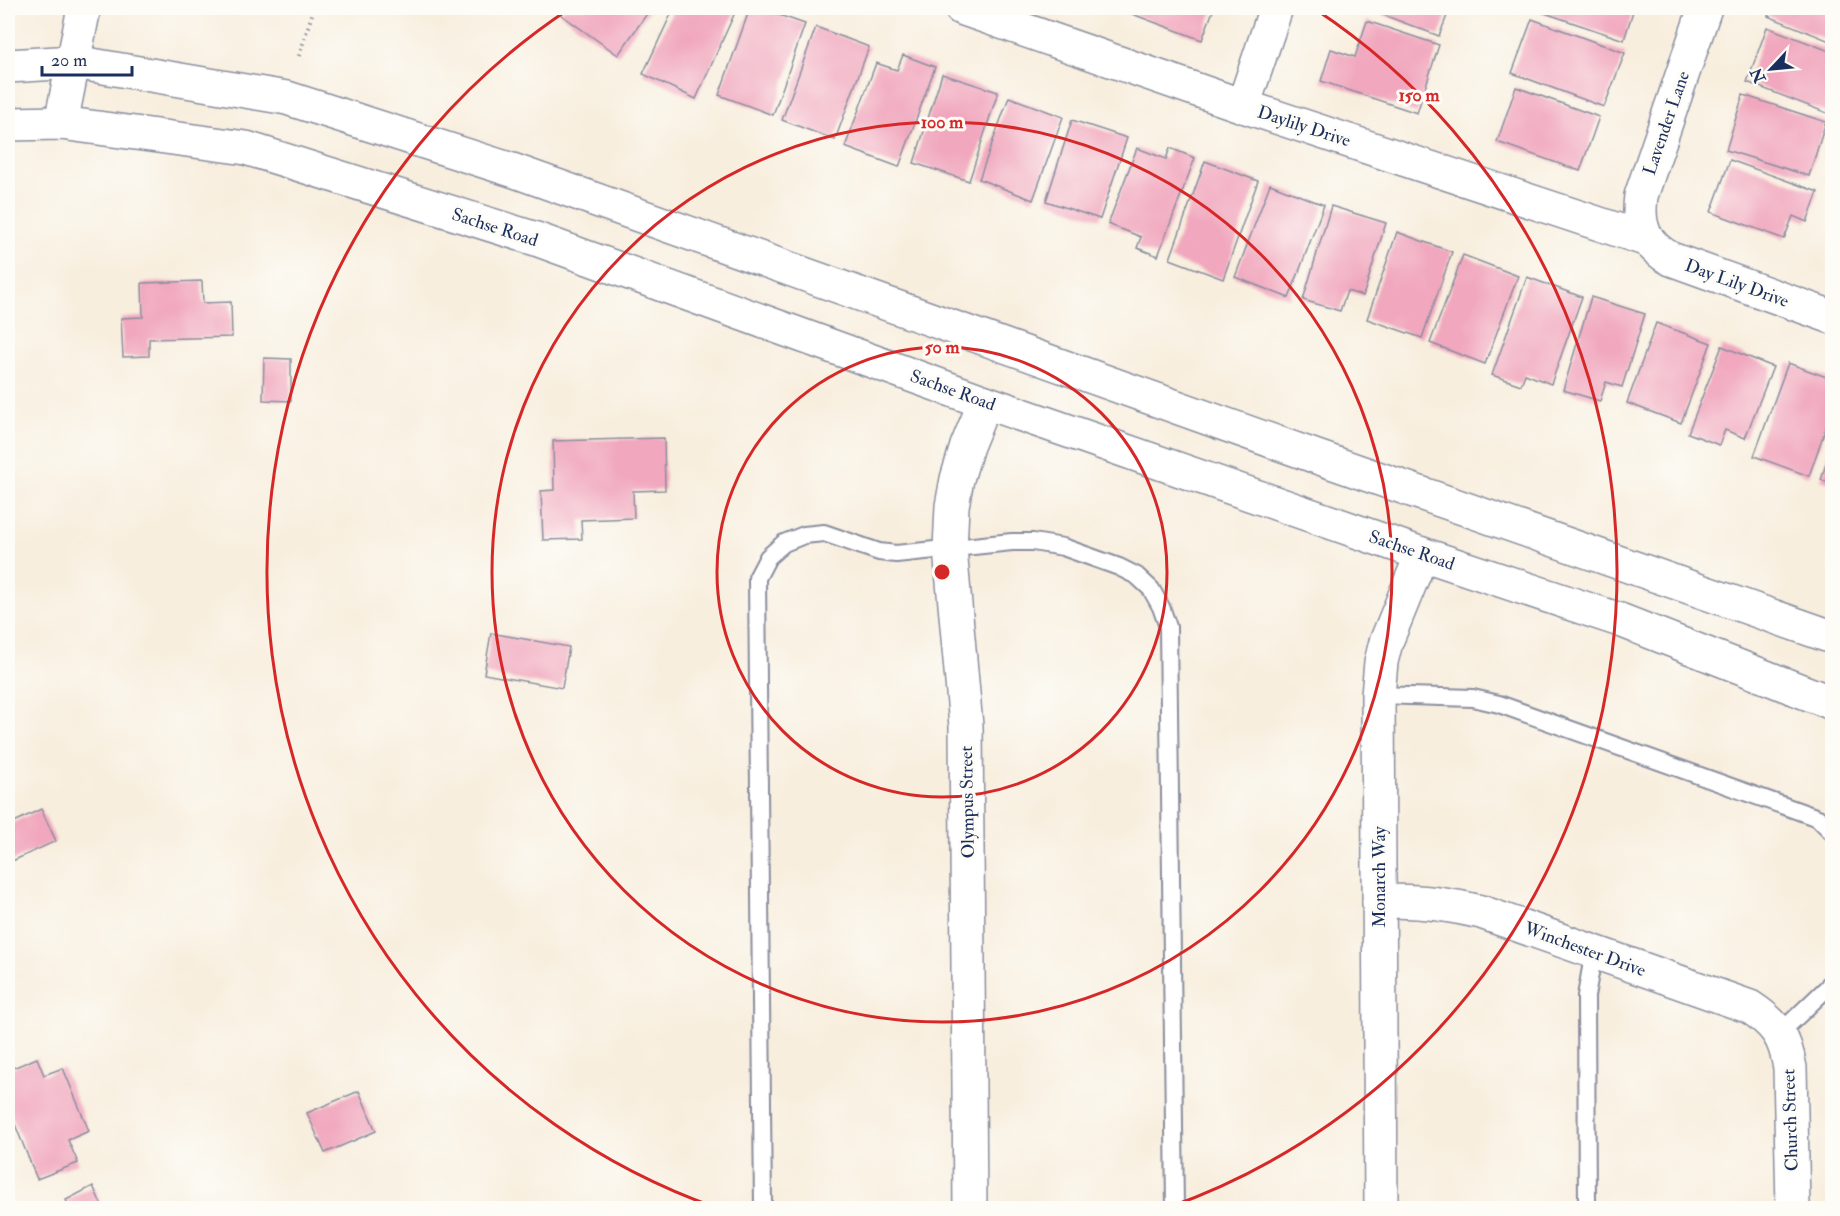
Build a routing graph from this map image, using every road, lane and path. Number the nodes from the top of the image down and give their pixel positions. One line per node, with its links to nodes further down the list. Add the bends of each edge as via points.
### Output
1 (84, 8): 7 (main road)
2 (314, 8): 6 (path)
3 (961, 8): 9 (main road, Daylily Drive)
4 (1276, 8): 9 (main road)
5 (1705, 8): 12 (main road, Lavender Lane, via 1641,196 1640,219)
6 (298, 56)
7 (74, 62): 8 (main road); 10 (main road); 17 (main road, via 287,98 515,171)
8 (8, 66)
9 (1243, 106): 12 (main road, Daylily Drive)
10 (61, 123): 11 (main road, Sachse Road); 14 (main road, Sachse Road, via 246,148 546,243)
11 (8, 124)
12 (1648, 240): 13 (main road, Day Lily Drive, via 1671,259)
13 (1833, 317)
14 (985, 402): 15 (main road, Olympus Street, via 957,479); 16 (main road, Sachse Road)
15 (950, 549): 25 (lane, via 896,554 824,533 804,535 784,543 768,557 757,578); 26 (main road, Olympus Street, via 966,726); 27 (lane, via 1033,542 1062,547 1119,567 1151,589 1168,627)
16 (1422, 554): 18 (main road, Monarch Way, via 1386,642); 19 (main road, Sachse Road, via 1610,616)
17 (1833, 637)
18 (1378, 695): 20 (lane, via 1473,698 1499,704 1818,818); 21 (main road, Monarch Way)
19 (1833, 703)
20 (1833, 832)
21 (1379, 902): 22 (main road, Winchester Drive, via 1415,901 1481,912); 28 (main road, Monarch Way)
22 (1597, 954): 24 (main road, Winchester Drive, via 1750,1007); 29 (lane, via 1586,996)
23 (1833, 980): 24 (lane)
24 (1780, 1033): 30 (main road, Church Street, via 1790,1068)
25 (764, 1209)
26 (970, 1209)
27 (1175, 1209)
28 (1381, 1209)
29 (1587, 1209)
30 (1793, 1209)

